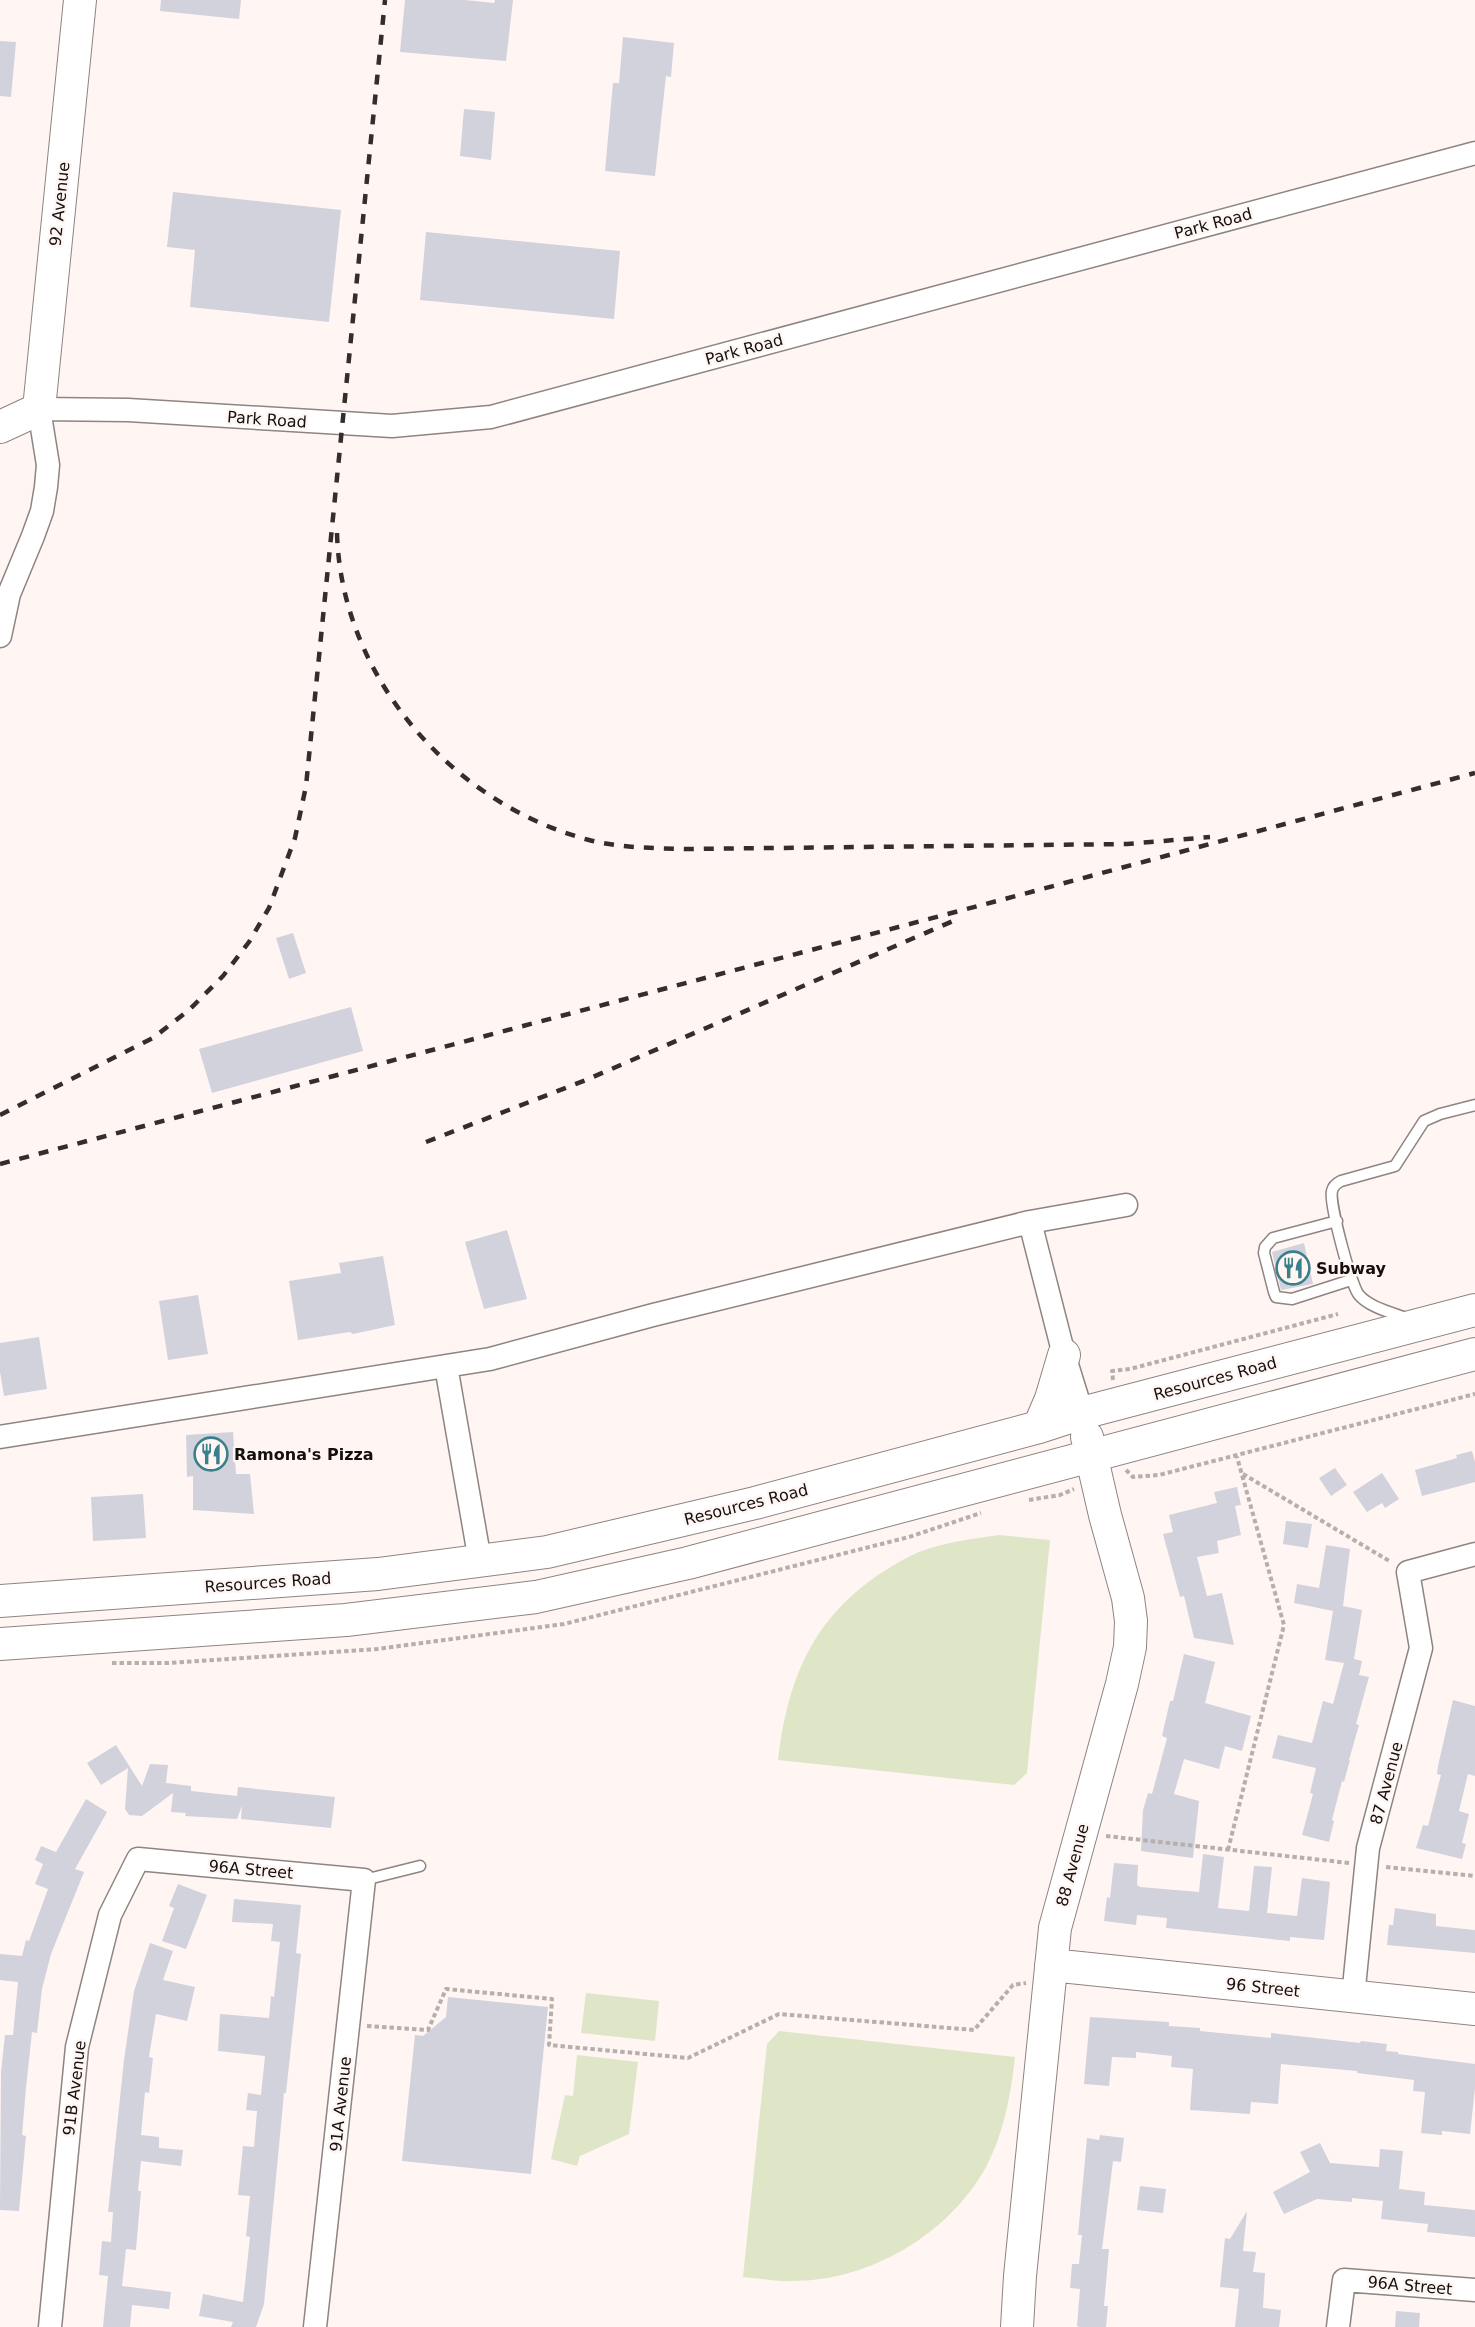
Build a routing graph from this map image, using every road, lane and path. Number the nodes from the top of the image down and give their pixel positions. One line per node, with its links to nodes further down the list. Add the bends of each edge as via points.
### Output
1 (80, 0): 3 (main road, 92 Avenue)
2 (1475, 153): 3 (street, Park Road, via 491,417 392,426 128,410)
3 (39, 409): 4 (main road, Park Road); 5 (street, via 48,465 46,488 42,511 9,594)
4 (0, 427)
5 (0, 636)
6 (1475, 1105): 8 (lane, via 1424,1121 1395,1166 1337,1183 1332,1192)
7 (1126, 1205): 9 (street)
8 (1337, 1221): 10 (lane); 10 (lane, via 1273,1238 1264,1253 1274,1293 1280,1299 1292,1299)
9 (1030, 1222): 15 (street); 16 (street, via 490,1359)
10 (1351, 1280): 13 (lane, via 1367,1303)
11 (1475, 1310): 13 (main road, Resources Road)
12 (1338, 1314): 17 (path)
13 (1421, 1324): 19 (main road, Resources Road)
14 (1475, 1354): 22 (main road)
15 (1064, 1355): 19 (street); 20 (main road)
16 (446, 1366): 21 (street); 27 (street)
17 (1112, 1371)
18 (1475, 1394): 23 (path)
19 (1082, 1413): 20 (main road, Resources Road); 22 (main road, 88 Avenue)
20 (1039, 1427): 27 (main road, Resources Road, via 754,1503 547,1552)
21 (0, 1437)
22 (1092, 1456): 30 (main road, via 688,1563 536,1597 345,1620); 31 (main road, 88 Avenue, via 1131,1621 1122,1684)
23 (1237, 1457): 24 (path, via 1159,1475 1133,1477); 25 (path)
24 (1127, 1472)
25 (1242, 1473): 28 (path); 32 (path, via 1284,1625)
26 (1475, 1554): 28 (street)
27 (480, 1561): 29 (main road, Resources Road, via 378,1574)
28 (1408, 1572): 34 (street, 87 Avenue, via 1420,1647)
29 (0, 1602)
30 (0, 1644)
31 (1081, 1833): 32 (path); 38 (main road, 88 Avenue)
32 (1228, 1850): 34 (path)
33 (138, 1859): 37 (street, 96A Street); 43 (street, 91B Avenue, via 110,1914 77,2047)
34 (1366, 1865): 36 (path); 39 (street, 87 Avenue)
35 (420, 1866): 37 (lane)
36 (1475, 1876)
37 (364, 1880): 41 (street, 91A Avenue)
38 (1039, 1974): 39 (main road, 96 Street); 41 (path, via 1013,1985 974,2030 779,2014 688,2058 549,2045 552,1999 446,1989 428,2030); 45 (main road, 88 Avenue)
39 (1353, 1997): 40 (main road, 96 Street)
40 (1475, 2009)
41 (349, 2025): 44 (street, 91A Avenue)
42 (1475, 2290): 46 (street, 96A Street, via 1344,2280)
43 (50, 2327)
44 (315, 2327)
45 (1017, 2327)
46 (1338, 2327)

